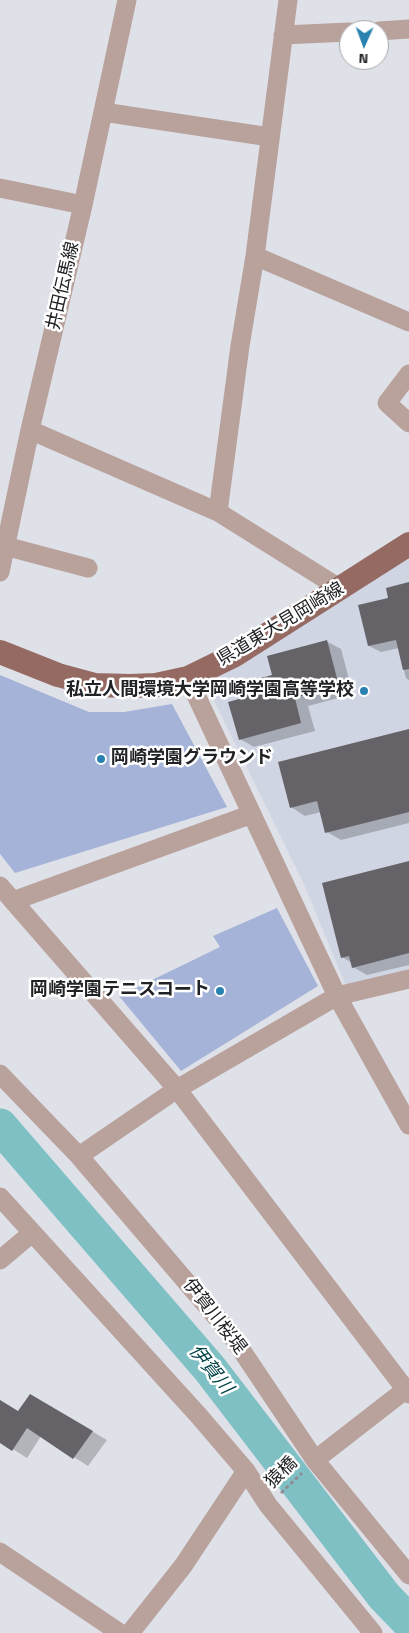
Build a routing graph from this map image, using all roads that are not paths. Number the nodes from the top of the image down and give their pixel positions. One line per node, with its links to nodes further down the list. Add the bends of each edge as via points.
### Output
1 (127, 0): 7 (street, 井田伝馬線)
2 (288, 0): 6 (street)
3 (409, 29): 4 (street)
4 (389, 30)
5 (339, 32): 6 (street)
6 (283, 35): 8 (street)
7 (103, 112): 8 (street); 10 (street, 井田伝馬線)
8 (270, 137): 11 (street)
9 (0, 188): 10 (street)
10 (84, 205): 15 (street, 井田伝馬線)
11 (255, 256): 12 (street); 16 (street)
12 (409, 322)
13 (409, 374): 14 (street, via 386,403)
14 (409, 423)
15 (30, 430): 16 (street); 18 (street, 井田伝馬線)
16 (218, 512): 21 (street)
17 (409, 544): 21 (main road, 県道東大見岡崎線)
18 (5, 546): 19 (street); 20 (street, 井田伝馬線)
19 (88, 568)
20 (0, 572)
21 (341, 589): 23 (main road, 県道東大見岡崎線, via 235,655)
22 (0, 652): 23 (main road, 県道東大見岡崎線, via 58,675 95,685 156,685)
23 (188, 678): 24 (street)
24 (252, 814): 26 (street); 28 (street)
25 (0, 886): 26 (street)
26 (13, 901): 30 (street)
27 (409, 979): 28 (street)
28 (337, 996): 30 (street); 31 (street)
29 (0, 1074): 32 (street, 伊賀川桜堤)
30 (177, 1089): 32 (street); 36 (street)
31 (407, 1117)
32 (79, 1156): 37 (street, 伊賀川桜堤, via 230,1333)
33 (0, 1197): 34 (street)
34 (32, 1233): 35 (street); 38 (street)
35 (0, 1260)
36 (408, 1390): 37 (street)
37 (315, 1460): 40 (street, 伊賀川桜堤)
38 (246, 1471): 42 (street, via 183,1566); 43 (street, via 268,1505)
39 (0, 1552): 41 (street)
40 (409, 1576)
41 (120, 1633)
42 (130, 1633)
43 (373, 1633)

